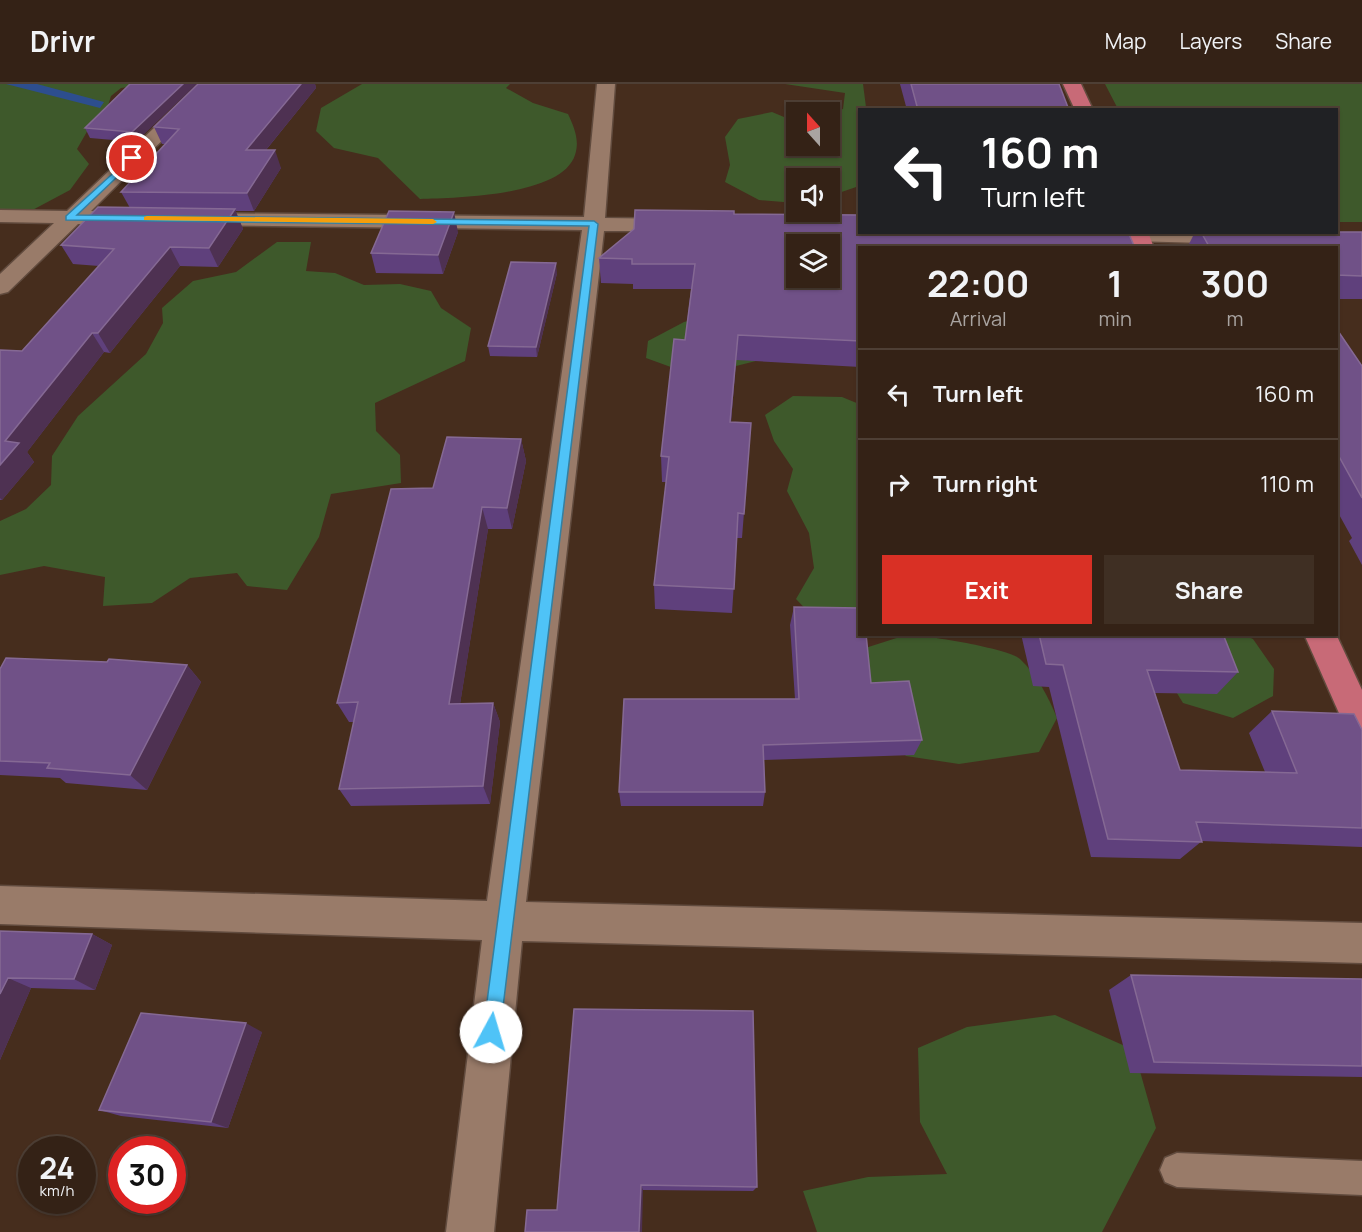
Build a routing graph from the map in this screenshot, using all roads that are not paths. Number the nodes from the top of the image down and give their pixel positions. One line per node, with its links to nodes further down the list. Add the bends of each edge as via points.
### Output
1 (210, 84): 6 (street)
2 (606, 84): 9 (street)
3 (1072, 84): 4 (main road)
4 (1083, 108)
5 (0, 216): 6 (street)
6 (69, 218): 7 (street); 14 (street)
7 (153, 219)
8 (177, 219): 9 (street)
9 (594, 224): 10 (street); 18 (street)
10 (698, 226)
11 (1088, 234): 13 (street)
12 (1256, 237): 13 (street)
13 (1139, 238)
14 (0, 286)
15 (1321, 636): 16 (main road)
16 (1362, 727)
17 (0, 905): 18 (street)
18 (504, 921): 19 (street); 22 (street)
19 (1362, 943)
20 (1176, 1170): 21 (lane)
21 (1362, 1178)
22 (470, 1232)

